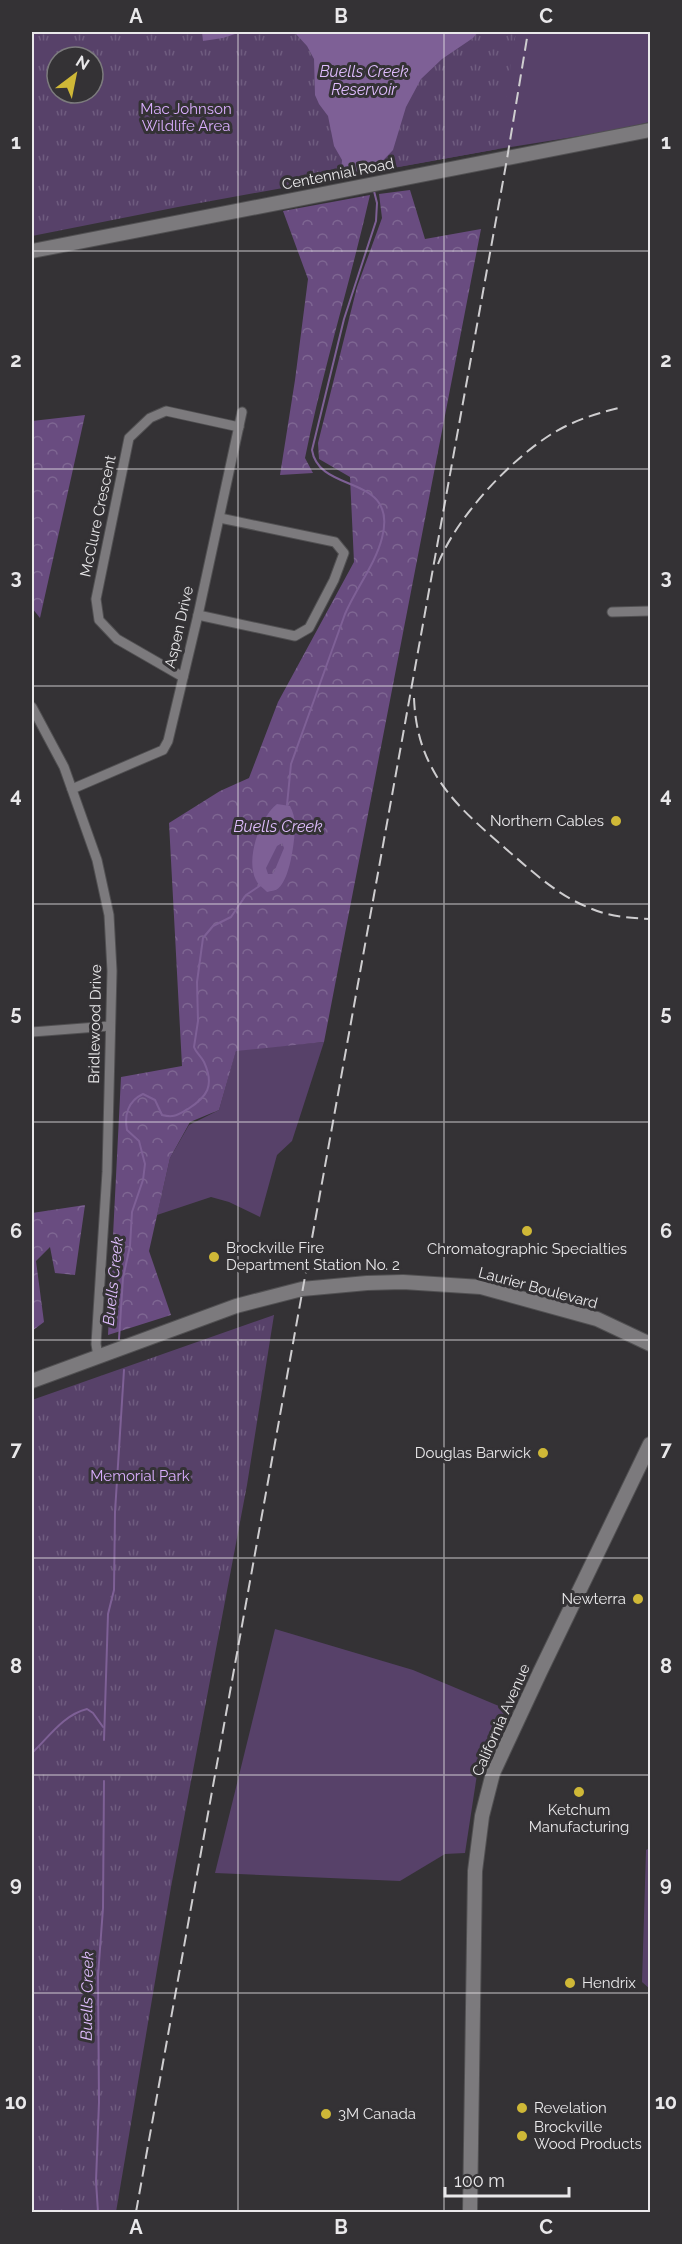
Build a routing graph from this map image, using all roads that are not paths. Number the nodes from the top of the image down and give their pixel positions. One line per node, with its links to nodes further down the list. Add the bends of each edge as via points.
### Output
1 (651, 130): 2 (street, Centennial Road)
2 (32, 251)
3 (242, 412): 4 (street, Aspen Drive)
4 (239, 427): 5 (street, Aspen Drive); 9 (street, McClure Crescent, via 166,411 150,418 129,438 96,599 99,620 117,639)
5 (220, 518): 8 (street, Aspen Drive); 8 (street, via 335,542 344,553 309,628 295,636)
6 (651, 611): 7 (street)
7 (612, 612)
8 (198, 615): 9 (street, Aspen Drive)
9 (183, 677): 11 (street, Aspen Drive, via 170,735 162,750)
10 (32, 707): 11 (street, Bridlewood Drive)
11 (72, 789): 12 (street, Bridlewood Drive, via 97,860 108,915)
12 (110, 1026): 13 (street); 15 (street, Bridlewood Drive)
13 (32, 1032)
14 (651, 1344): 15 (street, Laurier Boulevard, via 597,1320 481,1287 403,1282 302,1289 236,1306)
15 (98, 1356): 16 (street, Laurier Boulevard)
16 (32, 1381)
17 (651, 1444): 18 (street, California Avenue, via 493,1773 482,1816 475,1872)
18 (470, 2212)

